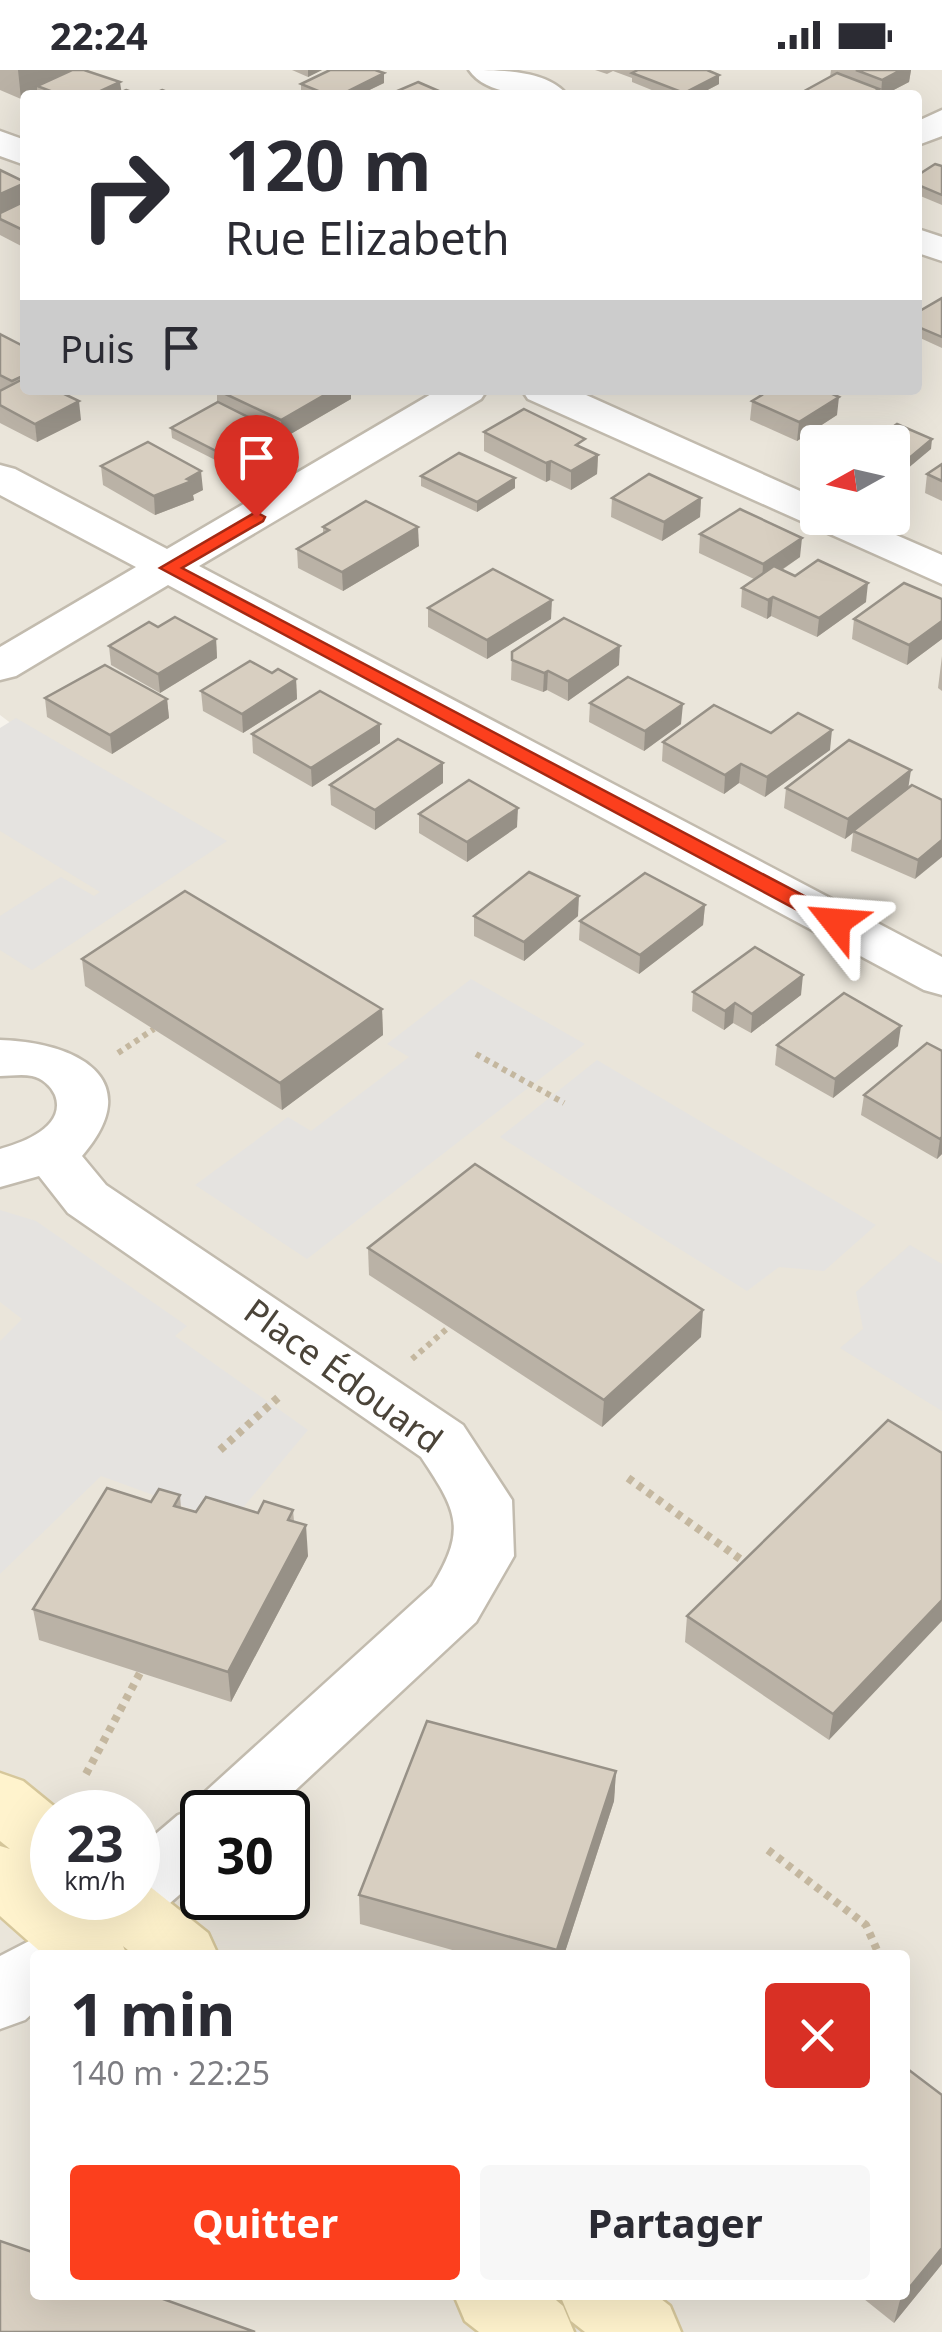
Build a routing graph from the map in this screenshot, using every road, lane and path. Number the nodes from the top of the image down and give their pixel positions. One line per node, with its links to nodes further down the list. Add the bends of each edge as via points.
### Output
1 (486, 70): 2 (street)
2 (537, 90)
3 (459, 395): 8 (street)
4 (553, 395): 6 (street)
5 (0, 478): 8 (street)
6 (800, 507)
7 (862, 535): 9 (street)
8 (169, 568): 10 (street); 11 (street)
9 (942, 571)
10 (0, 666)
11 (942, 978)
12 (154, 1029): 14 (path)
13 (476, 1054): 16 (path)
14 (112, 1057)
15 (0, 1058): 17 (street, Place Édouard, via 52,1065 82,1090 82,1124 70,1141)
16 (564, 1103)
17 (26, 1161): 19 (street, Place Édouard)
18 (449, 1328): 20 (path)
19 (322, 1358): 21 (path); 26 (street, Place Édouard, via 442,1441 482,1500 483,1556 454,1604)
20 (398, 1371)
21 (220, 1450)
22 (628, 1478): 23 (path)
23 (756, 1570)
24 (140, 1673): 25 (path)
25 (86, 1774)
26 (252, 1790)
27 (0, 1802): 28 (street)
28 (30, 1827)
29 (768, 1850): 35 (path, via 866,1925)
30 (180, 1853): 32 (street)
31 (0, 1875): 32 (street)
32 (94, 1925): 33 (street); 34 (street)
33 (62, 1950)
34 (169, 1950)
35 (878, 1950)
36 (30, 1975): 37 (street)
37 (0, 1998)
38 (498, 2300): 40 (street)
39 (604, 2300): 41 (street)
40 (536, 2332)
41 (644, 2332)

